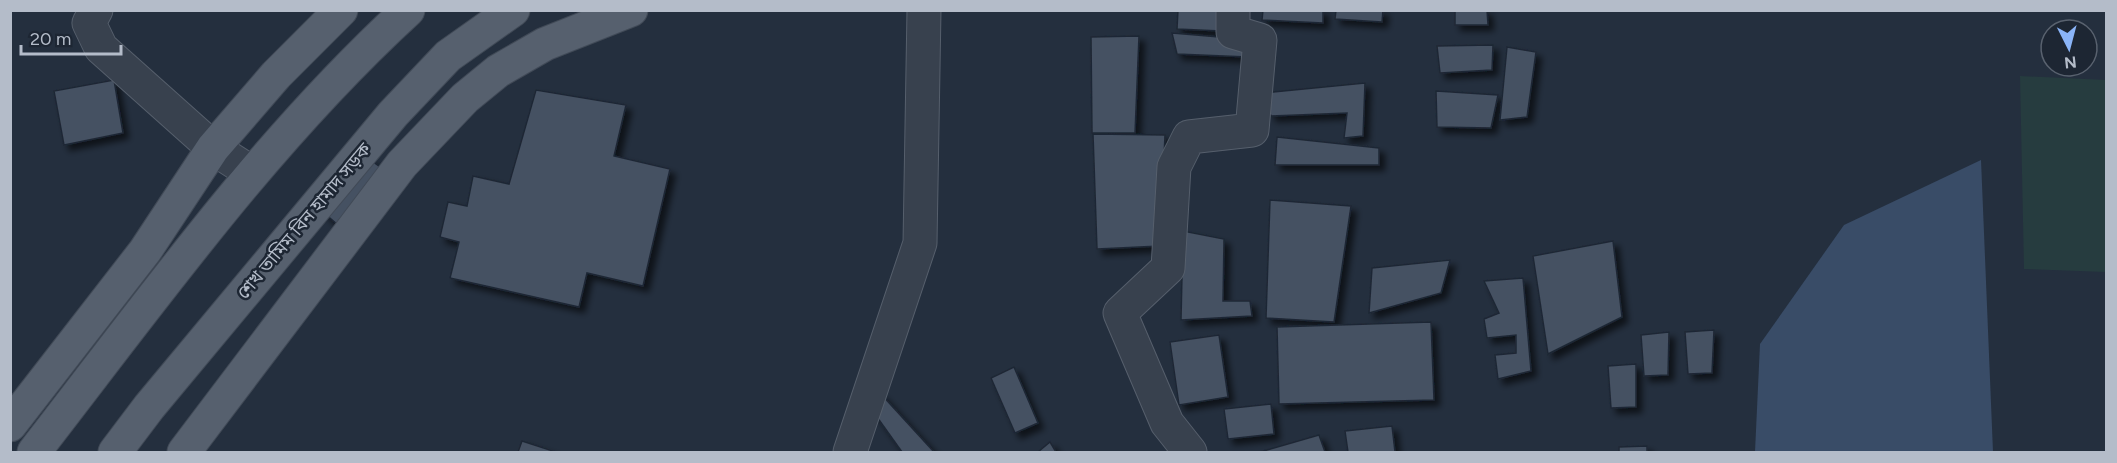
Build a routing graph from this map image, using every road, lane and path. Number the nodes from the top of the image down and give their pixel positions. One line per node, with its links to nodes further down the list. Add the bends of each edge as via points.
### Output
1 (96, 10): 8 (street, via 89,23 101,48)
2 (341, 10): 8 (main road, via 276,75)
3 (408, 10): 9 (main road, via 358,56)
4 (513, 10): 12 (main road, শেখ তামিম বিন হামাদ সড়ক, via 448,56 393,114)
5 (631, 10): 13 (main road, via 545,44 498,71 465,98 402,164)
6 (924, 10): 14 (street, via 920,243)
7 (1233, 10): 15 (street, via 1233,32 1260,40 1252,130 1189,137 1174,167 1168,268 1119,314 1167,423)
8 (213, 148): 9 (street); 10 (main road, via 144,251)
9 (252, 173): 11 (main road)
10 (10, 426)
11 (34, 453)
12 (115, 453)
13 (184, 453)
14 (850, 453)
15 (1190, 453)

